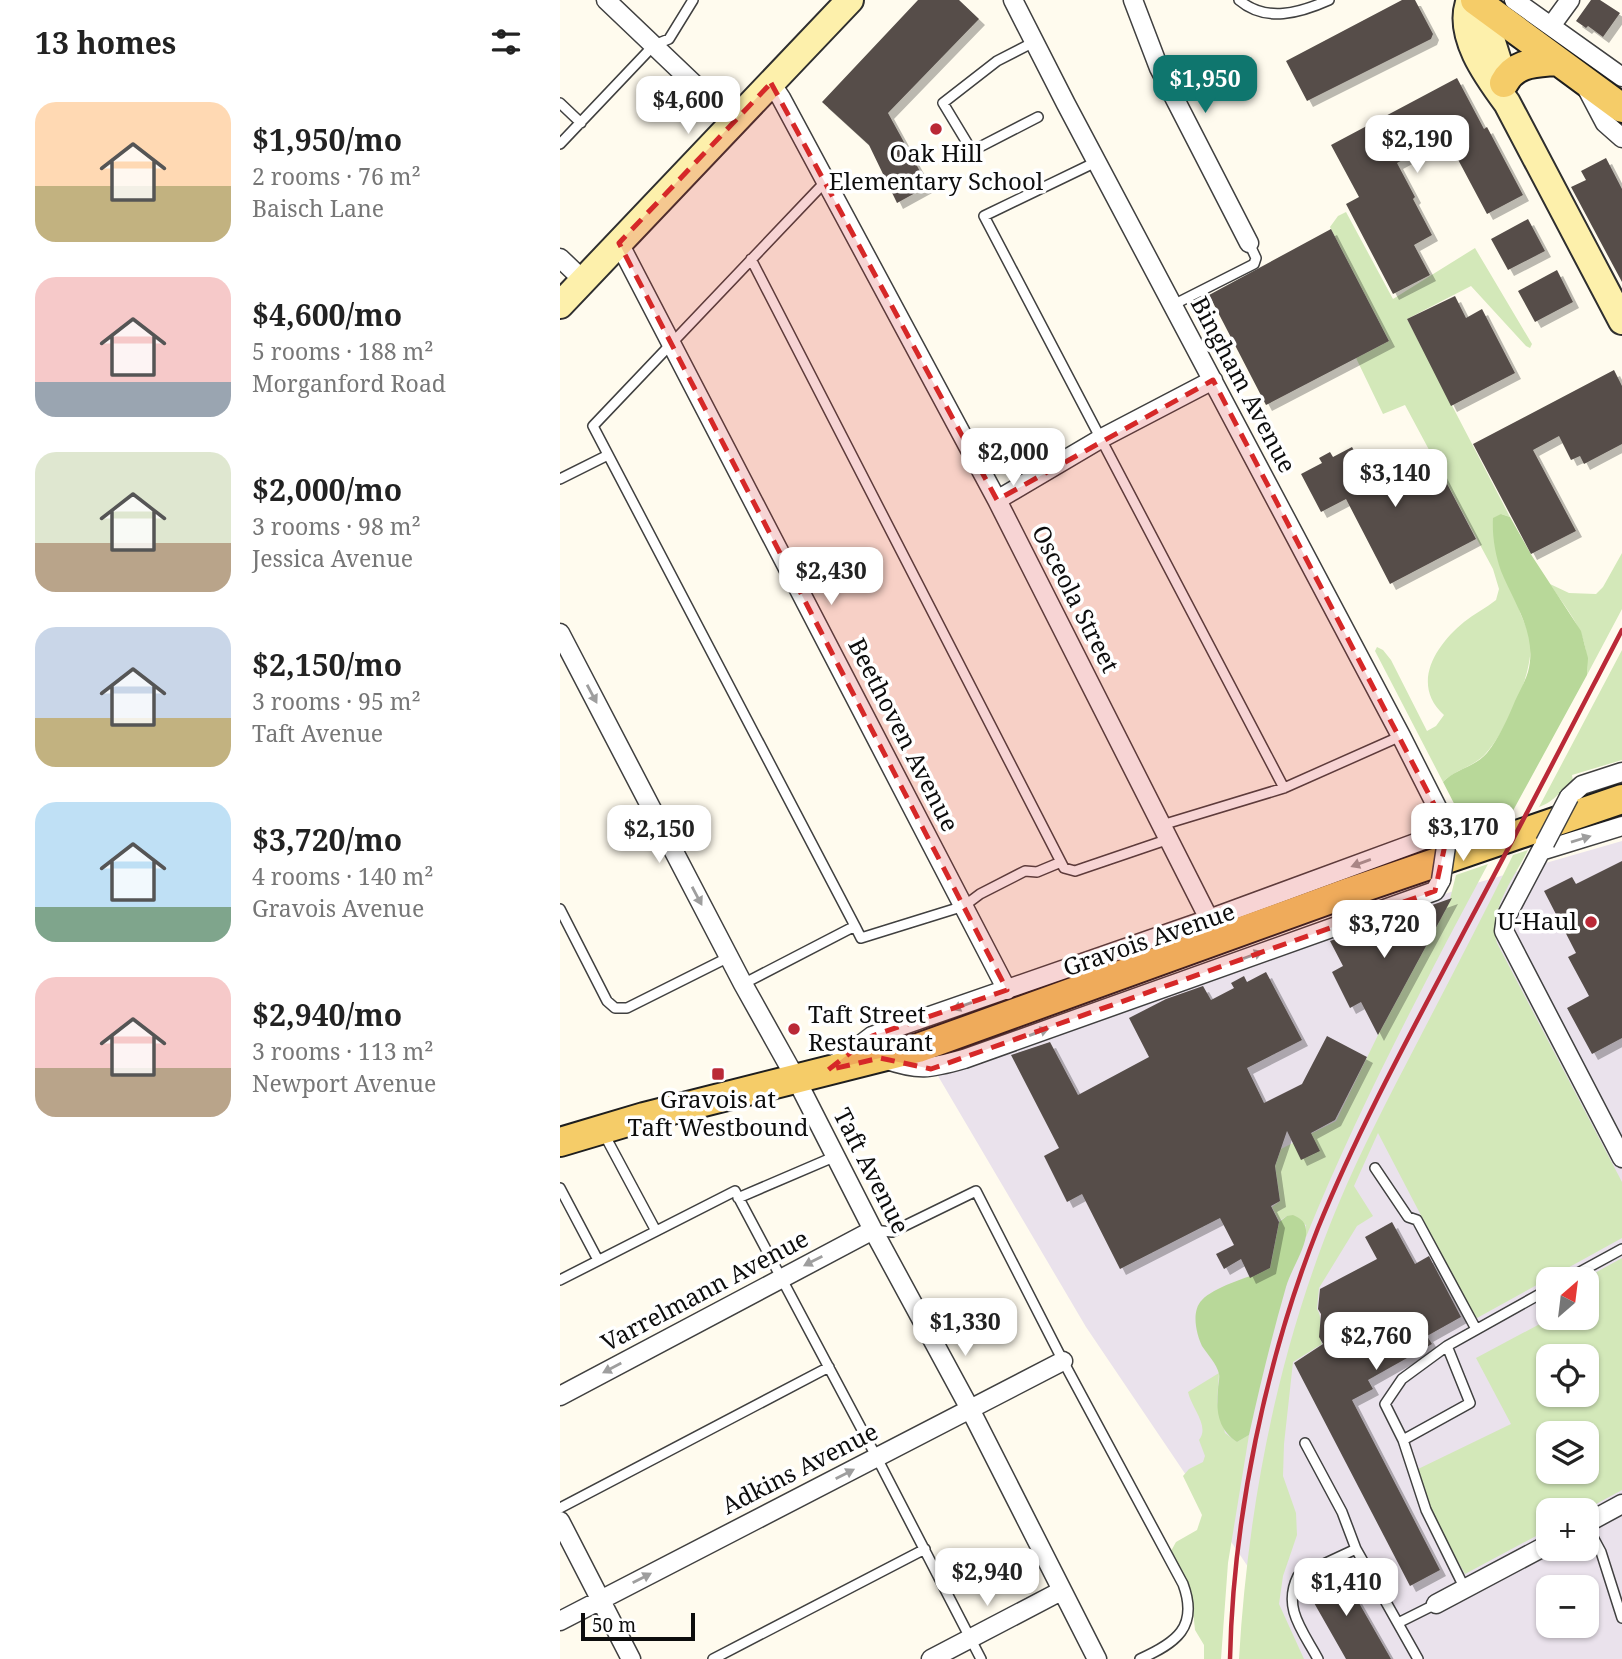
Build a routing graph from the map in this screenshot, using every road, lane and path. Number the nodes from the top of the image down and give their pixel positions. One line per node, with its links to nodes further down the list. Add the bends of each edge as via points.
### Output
1 (606, 0): 13 (street)
2 (693, 0): 13 (lane, via 669,39)
3 (850, 0): 17 (street)
4 (1013, 0): 12 (street, Bingham Avenue)
5 (1133, 0): 29 (street, via 1159,68)
6 (1239, 0): 7 (lane, via 1269,15)
7 (1329, 0)
8 (1473, 0): 14 (main road); 18 (street, via 1492,42)
9 (1514, 0): 11 (street)
10 (1570, 0): 11 (street)
11 (1551, 26): 15 (street)
12 (1034, 43): 21 (lane, via 997,61 943,103 972,151); 26 (street, Bingham Avenue)
13 (654, 45): 22 (street); 23 (lane)
14 (1556, 61): 16 (main road); 18 (main road, via 1521,66 1507,77)
15 (1622, 77)
16 (1583, 80): 20 (main road); 24 (street, via 1605,123)
17 (771, 83): 22 (street); 27 (street, Osceola Street)
18 (1506, 93): 35 (street)
19 (560, 103): 23 (lane)
20 (1622, 108)
21 (1038, 117)
22 (734, 122): 28 (street)
23 (581, 123): 25 (lane)
24 (1622, 138)
25 (560, 144)
26 (1096, 162): 34 (street, Bingham Avenue); 38 (lane, via 984,216)
27 (826, 181): 31 (lane); 41 (street, Osceola Street)
28 (619, 243): 32 (street); 36 (street, Beethoven Avenue)
29 (1249, 243): 34 (lane, via 1254,264)
30 (560, 258): 32 (street)
31 (751, 259): 36 (lane); 51 (lane)
32 (583, 280): 33 (street)
33 (560, 305)
34 (1173, 305): 37 (street, Bingham Avenue)
35 (1622, 321)
36 (672, 342): 39 (lane, via 593,426); 52 (street, Beethoven Avenue)
37 (1213, 380): 38 (street); 43 (street, Bingham Avenue)
38 (1102, 438): 41 (street); 45 (lane)
39 (608, 455): 40 (lane); 55 (lane)
40 (560, 479)
41 (997, 500): 48 (street, Osceola Street)
42 (560, 634): 56 (street, Taft Avenue, one-way to 56)
43 (1401, 736): 45 (lane); 49 (street, Bingham Avenue)
44 (1622, 772): 50 (street, bridge, via 1582,785 1569,797)
45 (1284, 788): 48 (lane)
46 (1622, 799): 59 (main road, Gravois Avenue)
47 (1622, 826): 50 (street, one-way to 47)
48 (1166, 832): 51 (lane, via 1075,872); 54 (street, Osceola Street)
49 (1448, 835): 54 (street, Gravois Avenue, one-way to 54); 59 (street, Gravois Avenue, one-way to 49, bridge, via 915,1069 964,1059 1435,891)
50 (1543, 847): 65 (street, via 1506,917 1504,931)
51 (1061, 862): 52 (lane, via 1037,872 1025,871)
52 (964, 906): 55 (lane, via 861,937); 58 (street, Beethoven Avenue)
53 (560, 909): 56 (lane, via 607,1001 615,1007 627,1008)
54 (1209, 919): 58 (street, Gravois Avenue)
55 (855, 926): 57 (lane)
56 (729, 957): 57 (street, Taft Avenue)
57 (743, 984): 61 (street, Taft Avenue)
58 (1007, 990): 60 (street, Gravois Avenue, one-way to 60, via 872,1036)
59 (880, 1058): 60 (main road, Gravois Avenue)
60 (828, 1070): 61 (main road, Gravois Avenue)
61 (795, 1077): 62 (main road, Gravois Avenue); 64 (street, Taft Avenue)
62 (602, 1129): 63 (main road, Gravois Avenue); 70 (lane)
63 (560, 1142)
64 (836, 1156): 68 (lane); 69 (street, Taft Avenue)
65 (1622, 1158)
66 (1375, 1168): 77 (lane, via 1408,1217 1417,1220)
67 (560, 1188): 72 (lane)
68 (738, 1198): 70 (lane, via 735,1191); 74 (lane)
69 (873, 1230): 74 (street, Varrelmann Avenue, one-way to 74); 79 (lane, via 892,1232 976,1191); 82 (street, Taft Avenue)
70 (656, 1231): 72 (lane)
71 (1622, 1249): 73 (lane)
72 (598, 1260): 75 (lane)
73 (1589, 1267)
74 (781, 1277): 80 (lane); 81 (street, Varrelmann Avenue, one-way to 81)
75 (560, 1280)
76 (1536, 1296): 77 (lane)
77 (1476, 1329): 78 (lane)
78 (1447, 1346): 83 (lane, via 1402,1379 1385,1404); 83 (lane, via 1470,1403)
79 (1063, 1361): 82 (street, Adkins Avenue); 107 (lane, via 1188,1597 1185,1627 1168,1645)
80 (829, 1367): 85 (lane); 87 (lane)
81 (560, 1396)
82 (970, 1409): 85 (street, Adkins Avenue); 95 (street, Taft Avenue)
83 (1403, 1440): 94 (lane, via 1426,1510)
84 (1305, 1443): 92 (lane)
85 (877, 1458): 91 (lane); 96 (street, Adkins Avenue, one-way to 85)
86 (1622, 1504): 88 (street)
87 (560, 1508)
88 (1599, 1517)
89 (560, 1521): 96 (street)
90 (1599, 1548): 98 (lane)
91 (925, 1549): 101 (lane); 103 (lane)
92 (1356, 1549): 100 (lane); 108 (lane, via 1298,1576 1294,1584 1291,1608)
93 (1536, 1551): 94 (street)
94 (1465, 1589): 97 (street)
95 (1060, 1591): 101 (street); 106 (street, Taft Avenue)
96 (601, 1600): 99 (street, Adkins Avenue); 102 (street)
97 (1436, 1604): 100 (lane)
98 (1622, 1618)
99 (560, 1621)
100 (1398, 1623): 109 (lane)
101 (969, 1639): 104 (street); 105 (lane)
102 (631, 1659)
103 (713, 1659)
104 (931, 1659)
105 (981, 1659)
106 (1097, 1659)
107 (1140, 1659)
108 (1318, 1659)
109 (1418, 1659)

